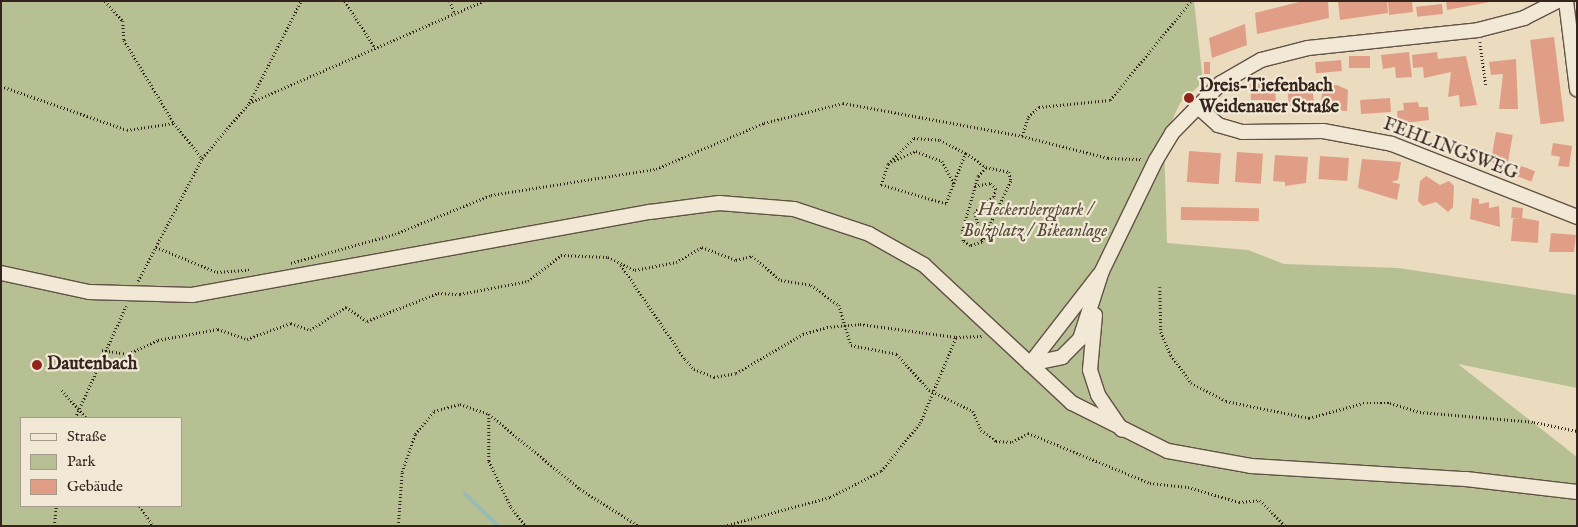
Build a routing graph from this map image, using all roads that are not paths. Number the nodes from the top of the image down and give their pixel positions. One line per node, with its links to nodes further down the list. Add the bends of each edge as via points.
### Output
1 (1557, 1): 4 (street, via 1524,18 1478,30 1308,48 1270,58 1221,83)
2 (1566, 1): 3 (street)
3 (1577, 89)
4 (1196, 105): 5 (street, FEHLINGSWEG, via 1218,125 1242,132 1315,131 1392,144); 6 (street, via 1156,160)
5 (1577, 217)
6 (1102, 271): 8 (street); 9 (street)
7 (1, 272): 9 (street, via 64,288 130,297 192,296 280,283 650,212 719,203 758,204 818,216 887,243 941,278)
8 (1098, 288): 9 (street, via 1075,346 1054,360); 10 (street, via 1090,370 1098,395)
9 (1030, 364): 10 (street, via 1072,403)
10 (1124, 432): 11 (street, via 1209,462 1466,479)
11 (1577, 492)

